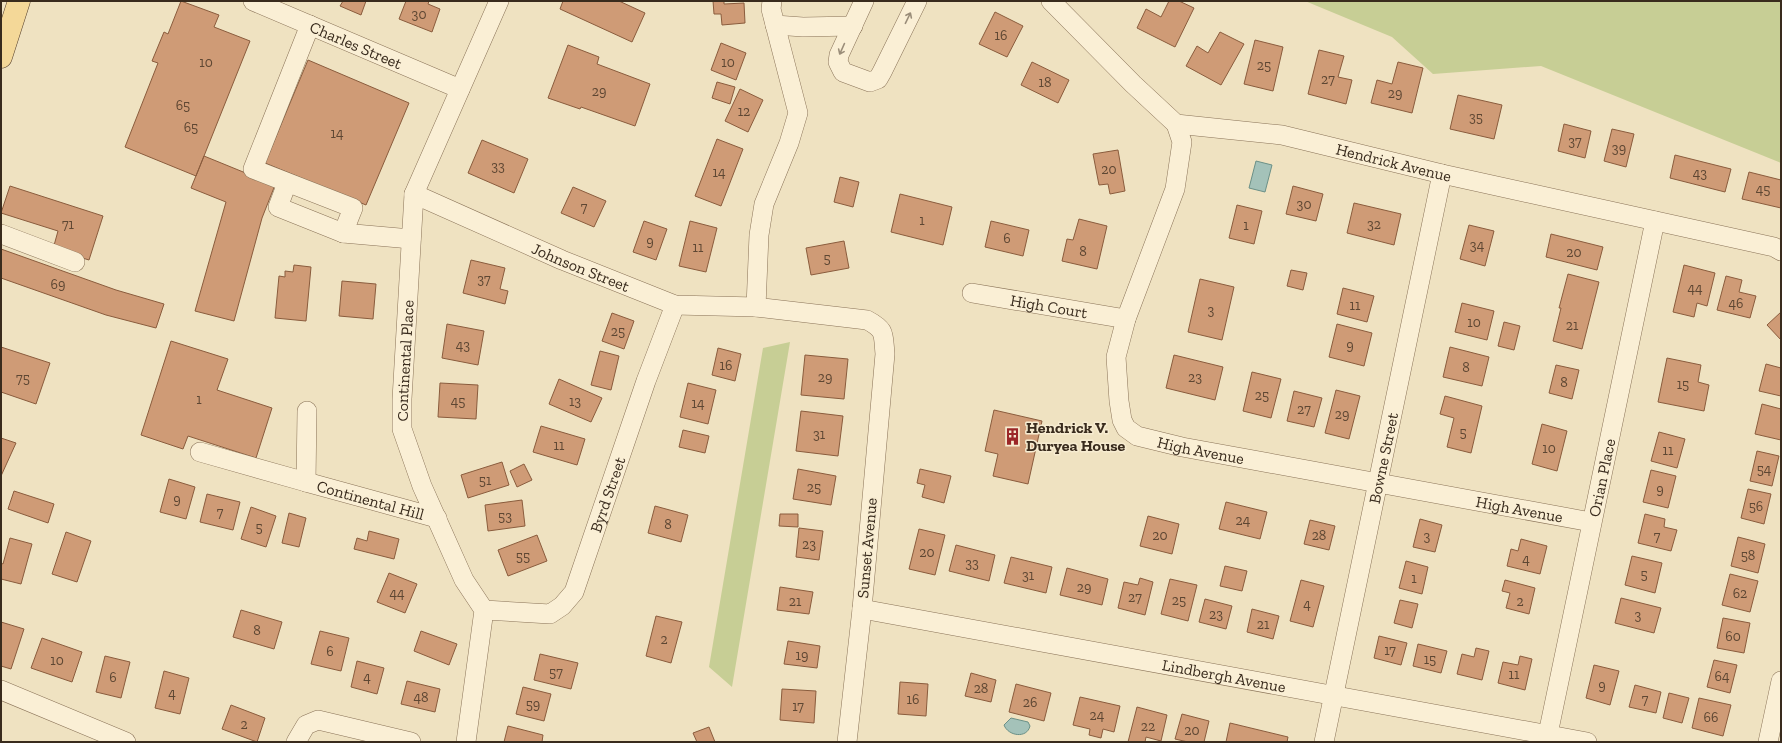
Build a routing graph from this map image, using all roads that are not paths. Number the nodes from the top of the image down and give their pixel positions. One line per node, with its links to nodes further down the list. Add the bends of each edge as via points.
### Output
1 (19, 1): 11 (main road)
2 (254, 1): 8 (street, Charles Street)
3 (499, 1): 12 (street, Continental Place)
4 (772, 1): 9 (street)
5 (864, 1): 10 (street)
6 (917, 1): 10 (street, one-way to 6, via 838,62 843,72 870,82 878,79)
7 (1051, 1): 13 (street)
8 (310, 25): 12 (street, Charles Street); 15 (street, via 253,169)
9 (775, 25): 10 (street); 25 (street, via 798,113 789,143 764,204 759,235)
10 (853, 26)
11 (1, 57)
12 (460, 89): 16 (street, Continental Place)
13 (1176, 124): 14 (street, Hendrick Avenue, via 1282,135); 26 (street, High Avenue, via 1182,142 1175,189)
14 (1442, 174): 17 (street, Hendrick Avenue); 31 (street, Bowne Street)
15 (287, 183): 18 (street, via 278,208); 18 (street, via 353,208)
16 (414, 194): 20 (street, Continental Place); 24 (street, Johnson Street, via 562,260)
17 (1655, 221): 21 (street, Hendrick Avenue, via 1774,247); 33 (street, Orian Place)
18 (343, 233): 20 (street)
19 (1, 234): 22 (street)
20 (411, 238): 32 (street, Continental Place, via 402,429 422,486)
21 (1781, 251)
22 (75, 262)
23 (972, 292): 26 (street, High Court)
24 (675, 305): 25 (street, Johnson Street); 34 (street, Byrd Street, via 646,381 574,592 562,606 550,614)
25 (756, 307): 27 (street, Johnson Street, via 867,320 879,326 883,332)
26 (1126, 319): 31 (street, High Avenue, via 1116,357 1119,401 1126,428 1137,436 1182,447)
27 (885, 354): 35 (street, Sunset Avenue)
28 (307, 411): 30 (street)
29 (200, 452): 30 (street, Continental Hill)
30 (306, 482): 32 (street, Continental Hill)
31 (1378, 483): 33 (street, High Avenue); 38 (street, Bowne Street)
32 (437, 518): 34 (street, Continental Place, via 464,580)
33 (1591, 522): 39 (street, Orian Place)
34 (484, 610): 43 (street)
35 (862, 610): 38 (street, Lindbergh Avenue); 44 (street, Sunset Avenue)
36 (1781, 681): 47 (street)
37 (1, 690): 40 (street)
38 (1333, 695): 39 (street, Lindbergh Avenue); 45 (street, Bowne Street)
39 (1548, 734): 46 (street, Lindbergh Avenue)
40 (126, 742)
41 (296, 742): 42 (street, via 306,725 318,720)
42 (411, 742)
43 (466, 742)
44 (847, 742)
45 (1324, 742)
46 (1587, 742)
47 (1768, 742)

